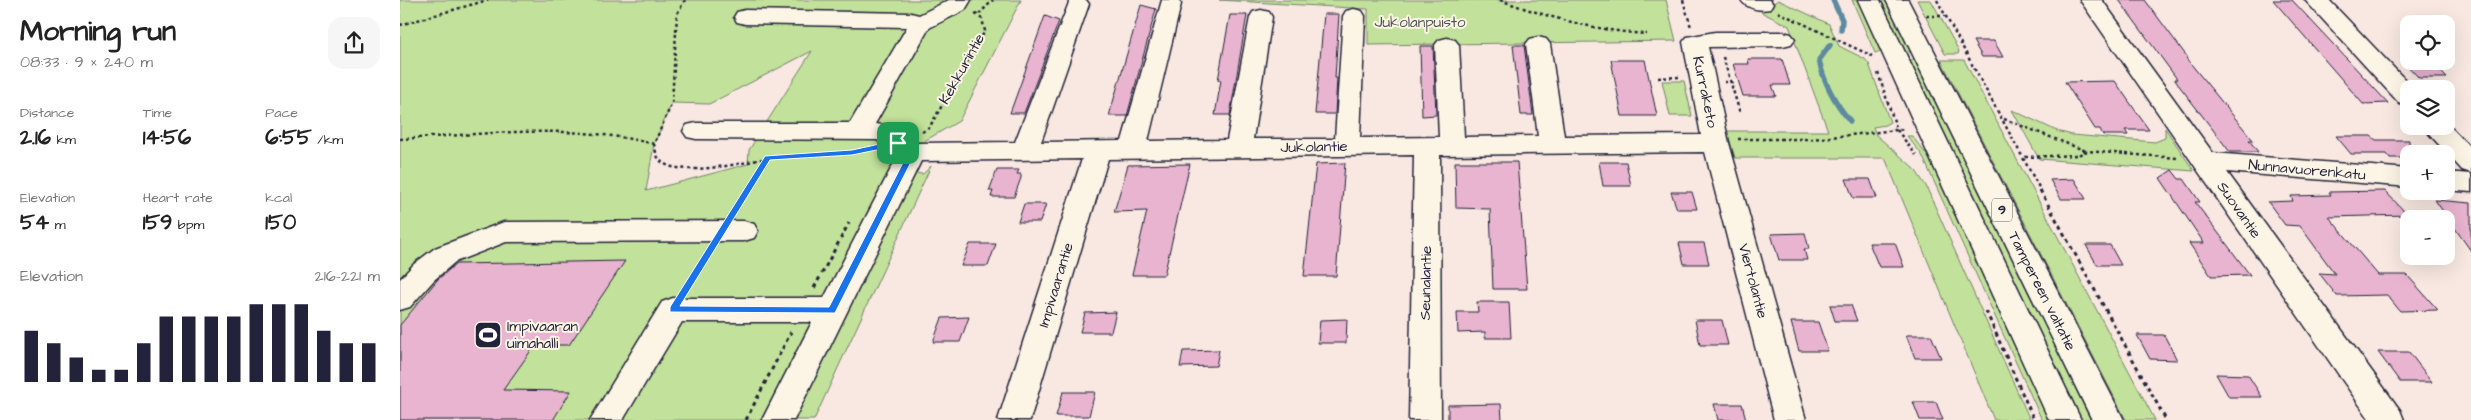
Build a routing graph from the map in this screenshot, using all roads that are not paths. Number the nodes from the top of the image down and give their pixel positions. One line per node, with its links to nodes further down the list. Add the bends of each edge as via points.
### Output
1 (1869, 0): 41 (main road, Tampereen valtatie / 9)
2 (1897, 0): 42 (main road, Tampereen valtatie / 9)
3 (2091, 0): 28 (main road, Suovantie)
4 (2316, 0): 15 (main road)
5 (958, 3): 11 (main road)
6 (1078, 4): 26 (main road)
7 (1170, 4): 25 (main road)
8 (1354, 16): 23 (main road)
9 (745, 17): 11 (main road, via 910,20)
10 (1261, 17): 24 (main road)
11 (920, 24): 18 (main road)
12 (1782, 39): 19 (main road, Kurraketo, via 1706,40)
13 (1538, 44): 21 (main road)
14 (1447, 45): 22 (main road, Seunalantie)
15 (2400, 89)
16 (696, 131): 18 (main road)
17 (2444, 135): 29 (main road)
18 (859, 141): 20 (main road, via 883,132)
19 (1716, 143): 21 (main road, Jukolantie); 40 (main road, Viertolantie)
20 (908, 144): 26 (main road, Jukolantie); 35 (main road)
21 (1552, 145): 22 (main road, Jukolantie)
22 (1439, 146): 23 (main road, Jukolantie); 39 (main road, Seunalantie)
23 (1347, 147): 24 (main road, Jukolantie)
24 (1239, 148): 25 (main road, Jukolantie)
25 (1133, 149): 27 (main road, Jukolantie)
26 (1025, 150): 27 (main road, Jukolantie)
27 (1098, 150): 38 (main road, Impivaarantie)
28 (2204, 161): 30 (main road, Nunnavuorenkatu); 43 (main road, Suovantie)
29 (2471, 164)
30 (2400, 177)
31 (2455, 182): 32 (main road)
32 (2471, 183)
33 (733, 231): 34 (main road, via 504,232 445,255 433,263)
34 (400, 299)
35 (817, 310): 36 (main road, via 686,310); 37 (main road)
36 (606, 420)
37 (778, 420)
38 (1014, 420)
39 (1425, 420)
40 (1790, 420)
41 (2065, 420)
42 (2108, 420)
43 (2388, 420)

